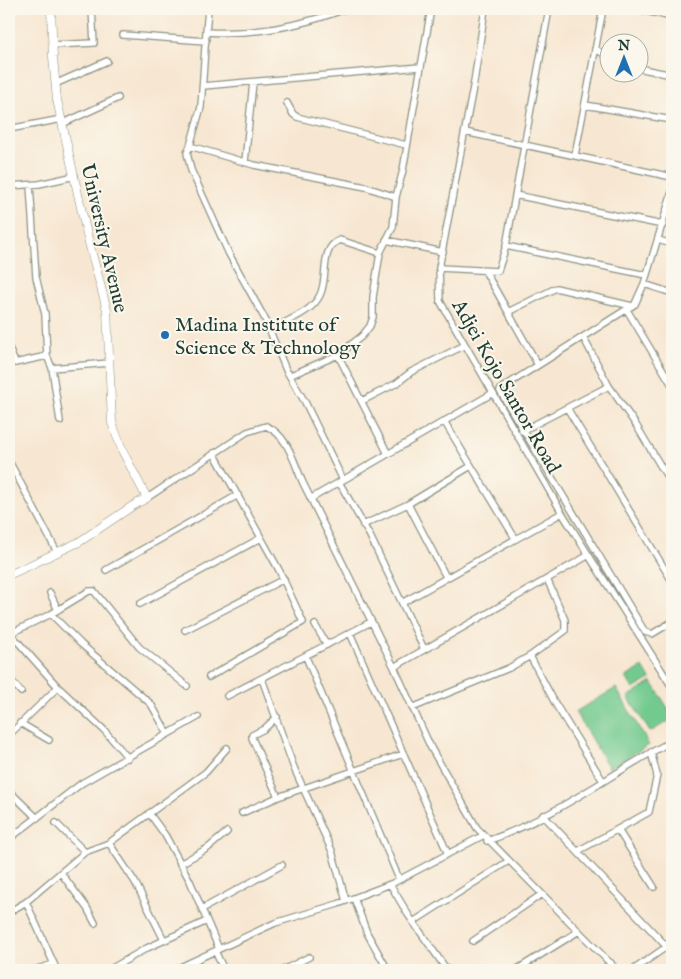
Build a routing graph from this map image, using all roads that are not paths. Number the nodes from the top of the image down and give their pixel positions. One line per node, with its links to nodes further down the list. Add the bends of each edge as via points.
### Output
1 (51, 9): 15 (street, University Avenue)
2 (92, 9): 15 (street, via 94,43)
3 (208, 9): 12 (street)
4 (345, 9): 10 (street)
5 (431, 9): 19 (street)
6 (485, 9): 31 (street, Adjei Kojo Santor Road)
7 (549, 9): 32 (street)
8 (604, 9): 16 (street)
9 (637, 9): 11 (street)
10 (335, 11): 12 (street, via 291,26 229,34)
11 (672, 17)
12 (206, 32): 14 (street)
13 (123, 35): 14 (street)
14 (206, 41): 24 (street)
15 (52, 45): 23 (street, University Avenue)
16 (595, 49): 17 (street); 27 (street)
17 (598, 51)
18 (107, 61): 23 (street)
19 (420, 67): 22 (street); 33 (street)
20 (648, 70): 21 (street)
21 (672, 75)
22 (254, 82): 24 (street); 36 (street)
23 (55, 84): 29 (street, University Avenue)
24 (203, 86): 34 (street)
25 (118, 98): 29 (street)
26 (287, 103): 33 (street, via 298,117)
27 (585, 105): 28 (street); 35 (street)
28 (672, 120)
29 (63, 121): 30 (street); 37 (street, University Avenue)
30 (9, 129)
31 (465, 132): 32 (street); 49 (street, Adjei Kojo Santor Road)
32 (524, 143): 35 (street); 42 (street)
33 (406, 145): 43 (street)
34 (190, 146): 36 (street); 58 (street, via 187,153 191,170 229,254)
35 (575, 154): 38 (street)
36 (245, 162): 43 (street, via 366,187)
37 (75, 176): 39 (street); 64 (street, University Avenue, via 107,310)
38 (672, 177)
39 (30, 185): 40 (street); 63 (street, via 36,277 45,314)
40 (9, 186)
41 (672, 192): 44 (street)
42 (515, 194): 44 (street); 48 (street)
43 (396, 197): 45 (street, via 393,227)
44 (663, 225): 46 (street)
45 (386, 240): 49 (street); 50 (street)
46 (658, 240): 47 (street); 53 (street)
47 (672, 244)
48 (506, 246): 52 (street, via 498,271); 53 (street)
49 (443, 252): 51 (street, Adjei Kojo Santor Road)
50 (380, 253): 58 (street, via 340,240 334,242 327,250 325,284 316,303); 62 (street, via 370,326)
51 (439, 268): 52 (street); 60 (street, Adjei Kojo Santor Road, via 440,301)
52 (485, 271): 57 (street)
53 (646, 275): 54 (street)
54 (644, 284): 55 (street); 56 (street)
55 (672, 293)
56 (629, 308): 57 (street, via 556,288); 59 (street); 68 (street)
57 (508, 312): 65 (street)
58 (270, 331): 67 (street)
59 (583, 337): 65 (street); 69 (street)
60 (465, 345): 70 (street, Adjei Kojo Santor Road); 71 (street)
61 (9, 348): 63 (street, via 15,363)
62 (338, 355): 67 (street); 71 (street)
63 (47, 356): 66 (street)
64 (109, 363): 66 (street); 83 (street, University Avenue, via 114,431)
65 (538, 365): 75 (street, via 500,391)
66 (52, 368): 73 (street)
67 (291, 375): 80 (street)
68 (672, 385)
69 (609, 386): 72 (street); 81 (street)
70 (493, 394): 74 (street); 86 (street, Adjei Kojo Santor Road)
71 (362, 401): 77 (street)
72 (567, 408): 75 (street); 97 (street)
73 (60, 421)
74 (444, 421): 77 (street); 79 (street)
75 (522, 431): 104 (street, via 645,632 652,634)
76 (214, 453): 82 (street); 83 (street); 84 (street, via 247,432 261,426 268,427 277,432 285,444)
77 (388, 454): 80 (street)
78 (9, 461): 90 (street)
79 (471, 466): 85 (street); 89 (street)
80 (341, 481): 84 (street); 87 (street)
81 (672, 485)
82 (238, 495): 88 (street); 92 (street)
83 (147, 498): 90 (street, via 99,530)
84 (312, 498): 103 (street)
85 (408, 504): 87 (street); 94 (street)
86 (562, 513): 89 (street); 91 (street, Adjei Kojo Santor Road)
87 (363, 525): 99 (street)
88 (261, 538): 95 (street); 100 (street)
89 (515, 538): 94 (street)
90 (57, 552): 93 (street)
91 (589, 555): 96 (street); 119 (street, Adjei Kojo Santor Road)
92 (106, 570)
93 (9, 574)
94 (446, 576): 99 (street)
95 (284, 579): 106 (street); 114 (street, via 303,622)
96 (547, 579): 110 (street); 111 (street, via 566,627)
97 (672, 581)
98 (50, 593): 101 (street)
99 (402, 603): 110 (street)
100 (140, 604)
101 (58, 610): 102 (street); 117 (street, via 94,590 139,647)
102 (51, 614): 108 (street); 126 (street, via 151,704)
103 (371, 622): 107 (street); 113 (street)
104 (672, 622)
105 (316, 625): 109 (street)
106 (185, 630)
107 (350, 633): 109 (street); 132 (street)
108 (9, 634): 118 (street)
109 (327, 645): 112 (street)
110 (424, 649): 113 (street)
111 (530, 656): 122 (street, via 509,668); 135 (street)
112 (306, 657): 116 (street); 134 (street)
113 (394, 666): 122 (street)
114 (209, 677)
115 (9, 678): 120 (street)
116 (262, 680): 121 (street); 124 (street)
117 (187, 686)
118 (58, 687): 125 (street); 133 (street, via 104,730)
119 (672, 687)
120 (20, 692)
121 (227, 696)
122 (412, 708): 146 (street, via 431,748)
123 (198, 717): 126 (street)
124 (277, 717): 136 (street); 138 (street, via 252,738)
125 (20, 723): 127 (street); 128 (street)
126 (168, 734): 133 (street)
127 (9, 735)
128 (48, 740)
129 (672, 741): 131 (street)
130 (227, 748): 139 (street, via 206,772)
131 (651, 752): 135 (street); 144 (street, via 657,775 649,812)
132 (403, 754): 134 (street); 152 (street)
133 (128, 758): 142 (street, via 82,783)
134 (354, 770): 136 (street); 157 (street)
135 (603, 781): 141 (street)
136 (304, 789): 138 (street); 162 (street, via 332,851)
137 (9, 791): 142 (street)
138 (278, 797): 140 (street)
139 (149, 813): 149 (street); 154 (street)
140 (242, 813)
141 (543, 815): 148 (street, via 509,834); 150 (street)
142 (36, 818): 147 (street)
143 (56, 823): 151 (street)
144 (618, 830): 150 (street); 159 (street)
145 (226, 832): 154 (street, via 208,848)
146 (482, 836): 148 (street); 152 (street)
147 (9, 839)
148 (488, 841): 153 (street)
149 (110, 843): 151 (street); 170 (street)
150 (578, 851): 172 (street)
151 (85, 852): 156 (street)
152 (448, 854): 157 (street)
153 (508, 862): 160 (street); 167 (street)
154 (180, 864): 164 (street)
155 (282, 865): 164 (street)
156 (61, 874): 163 (street); 168 (street)
157 (399, 879): 158 (street)
158 (390, 884): 161 (street); 167 (street)
159 (654, 887)
160 (542, 894): 169 (street); 171 (street)
161 (354, 898): 162 (street); 183 (street, via 367,933)
162 (346, 901): 173 (street, via 275,922)
163 (26, 902): 165 (street); 176 (street)
164 (202, 908): 166 (street)
165 (9, 912)
166 (207, 920): 170 (street); 173 (street)
167 (412, 922): 184 (street)
168 (95, 923)
169 (579, 931): 175 (street); 185 (street)
170 (164, 940): 179 (street)
171 (473, 941)
172 (670, 945): 188 (street)
173 (217, 950): 180 (street); 181 (street)
174 (309, 957): 182 (street)
175 (611, 963): 186 (street); 187 (street)
176 (54, 964): 177 (street); 178 (street)
177 (34, 970)
178 (57, 970)
179 (110, 970)
180 (174, 970)
181 (224, 970)
182 (284, 970)
183 (388, 970)
184 (447, 970)
185 (516, 970)
186 (602, 970)
187 (617, 970)
188 (633, 970)

